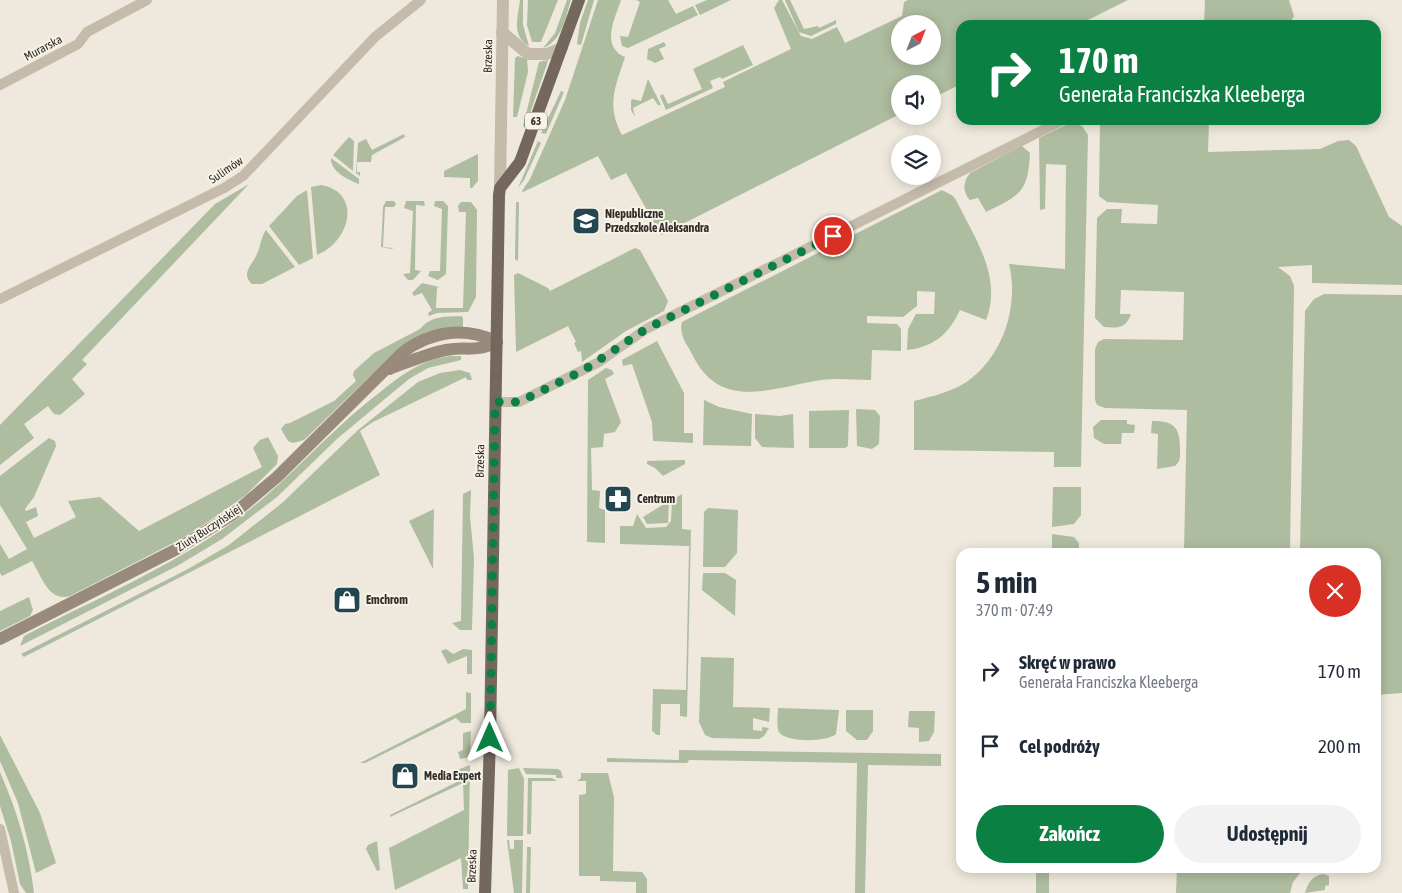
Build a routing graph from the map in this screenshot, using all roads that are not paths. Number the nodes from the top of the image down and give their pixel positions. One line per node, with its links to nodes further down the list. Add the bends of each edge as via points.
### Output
1 (147, 0): 7 (street, Murarska, via 87,32 78,44)
2 (421, 0): 10 (street, Sulimów, via 375,36 243,176)
3 (503, 0): 5 (street, Brzeska)
4 (579, 0): 6 (main road, 63)
5 (502, 32): 6 (street, via 528,54 547,54); 9 (street, Brzeska)
6 (562, 48): 9 (main road, 63, via 520,162)
7 (0, 85)
8 (1053, 125): 12 (street, via 646,329 584,370 519,402)
9 (500, 188): 11 (main road, Brzeska)
10 (0, 299)
11 (497, 342): 12 (main road, Brzeska); 13 (main road, Ziuty Buczyńskiej, via 482,334 468,333 435,335 414,343 277,477 226,520 171,553)
12 (495, 402): 16 (main road, Brzeska)
13 (0, 639)
14 (0, 829): 15 (street)
15 (14, 893)
16 (485, 893)

